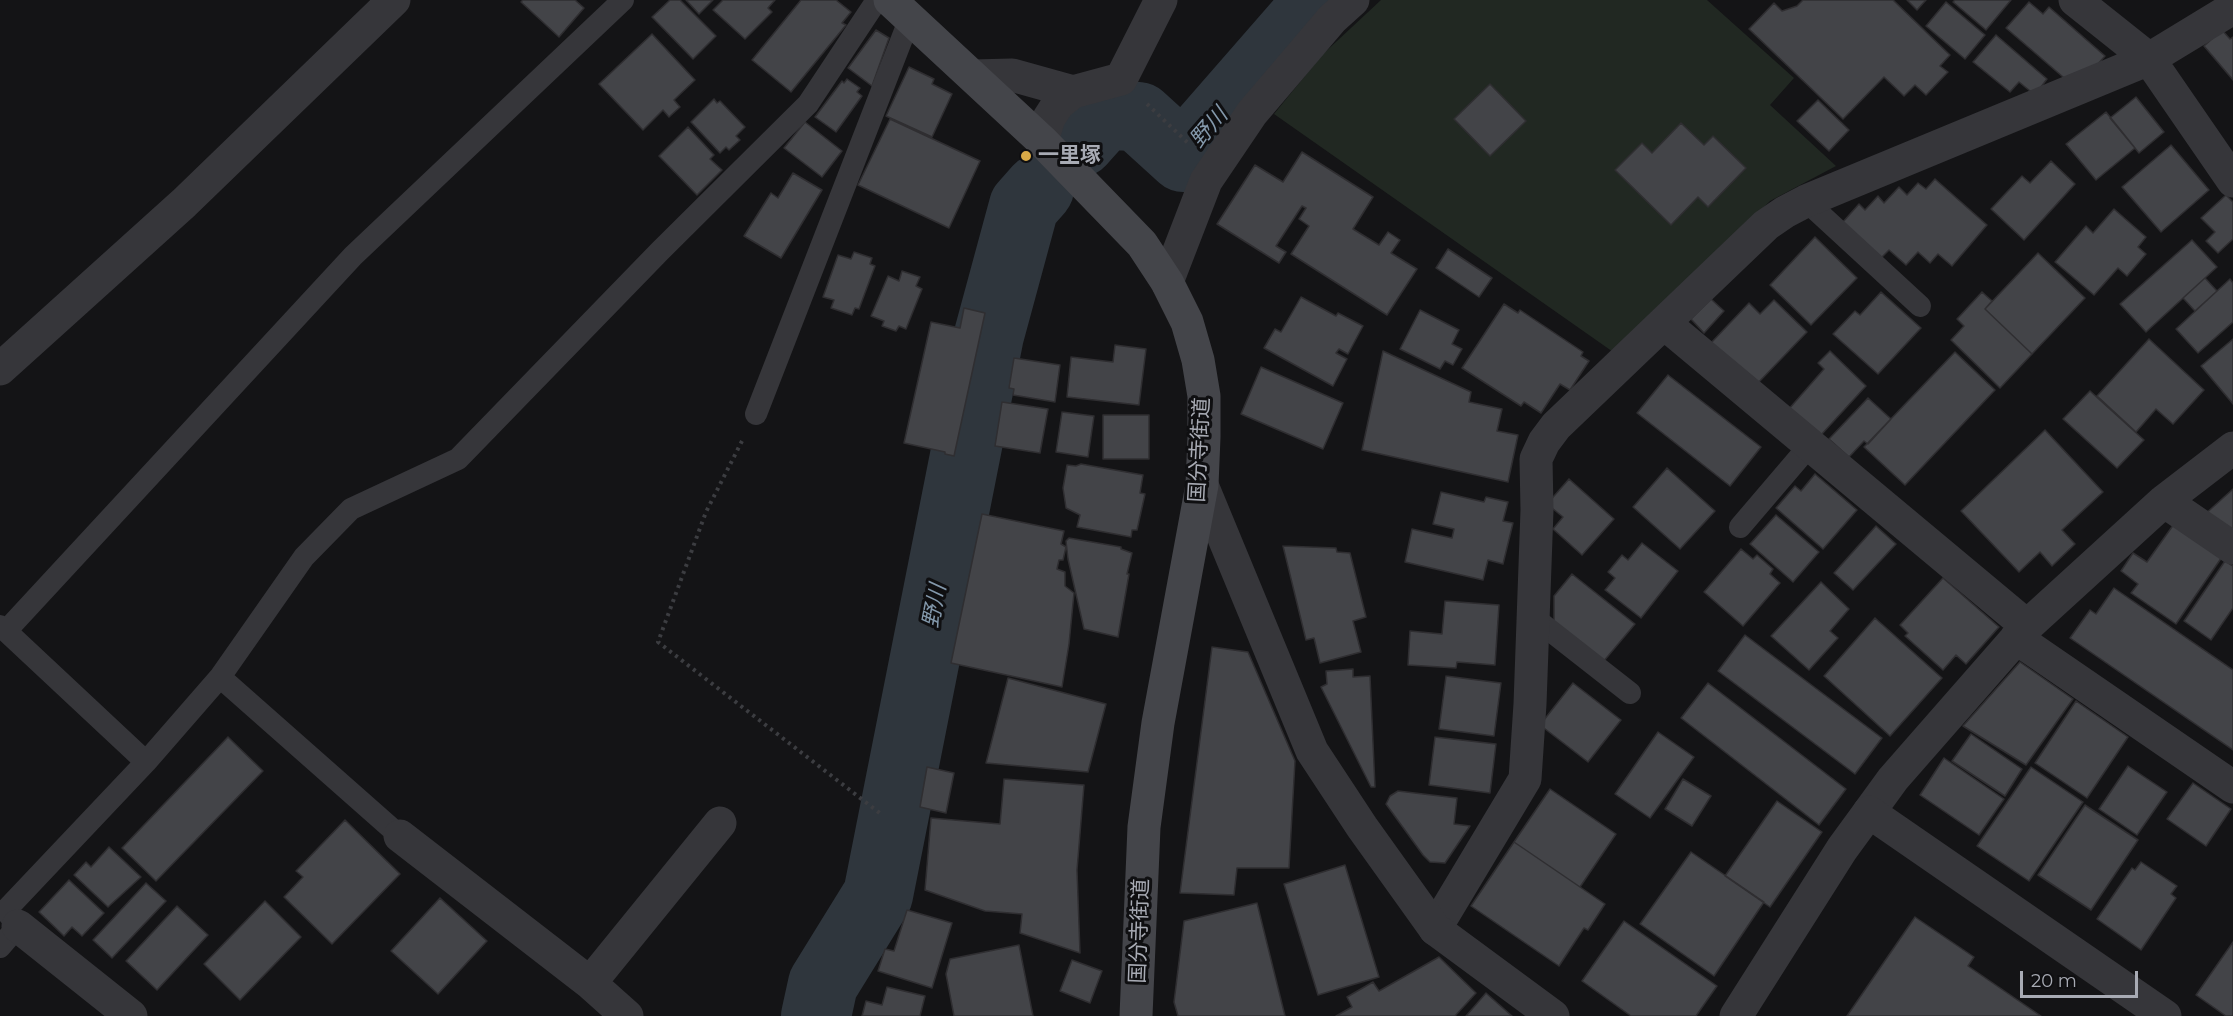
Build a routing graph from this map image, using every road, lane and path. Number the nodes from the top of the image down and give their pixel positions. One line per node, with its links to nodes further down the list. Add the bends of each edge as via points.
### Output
1 (394, 0): 18 (street, via 184,203)
2 (623, 0): 27 (lane, via 353,256)
3 (877, 0): 29 (lane, via 808,104 458,459 351,509 304,557)
4 (1161, 0): 11 (street, via 1121,79)
5 (1353, 0): 15 (street, via 1252,113 1206,180)
6 (2075, 0): 9 (street)
7 (2233, 8): 9 (street)
8 (900, 9): 10 (main road, 国分寺街道); 19 (lane)
9 (2149, 59): 13 (street); 14 (street)
10 (973, 76): 11 (street, via 1012,75); 12 (main road, 国分寺街道)
11 (1073, 92): 12 (street, via 1058,104)
12 (1042, 141): 15 (main road, 国分寺街道, via 1142,244)
13 (2233, 181)
14 (1806, 201): 16 (lane); 17 (street, via 1766,225)
15 (1167, 282): 22 (main road, 国分寺街道, via 1187,322 1198,360 1204,406)
16 (1920, 306)
17 (1664, 323): 20 (street); 26 (street, via 1556,426 1536,459)
18 (0, 369)
19 (756, 414): 34 (path, via 706,512 658,642)
20 (1810, 445): 24 (lane); 28 (street)
21 (2233, 447): 23 (street)
22 (1202, 485): 38 (street, via 1312,751); 42 (main road, 国分寺街道, via 1158,723 1144,827)
23 (2164, 501): 25 (street); 28 (street)
24 (1740, 527)
25 (2233, 548)
26 (1533, 617): 30 (lane); 38 (street, via 1525,779)
27 (3, 628): 31 (lane)
28 (2022, 632): 32 (street); 33 (street, via 1893,779)
29 (220, 677): 31 (lane); 36 (lane)
30 (1630, 693)
31 (146, 762): 37 (lane)
32 (2233, 786)
33 (1869, 812): 44 (street); 45 (street)
34 (881, 814)
35 (720, 823): 39 (street)
36 (400, 836): 39 (street)
37 (6, 922): 40 (street)
38 (1435, 929): 43 (street)
39 (590, 983): 41 (street)
40 (131, 1016)
41 (627, 1016)
42 (1136, 1016)
43 (1553, 1016)
44 (1736, 1016)
45 (2165, 1016)

